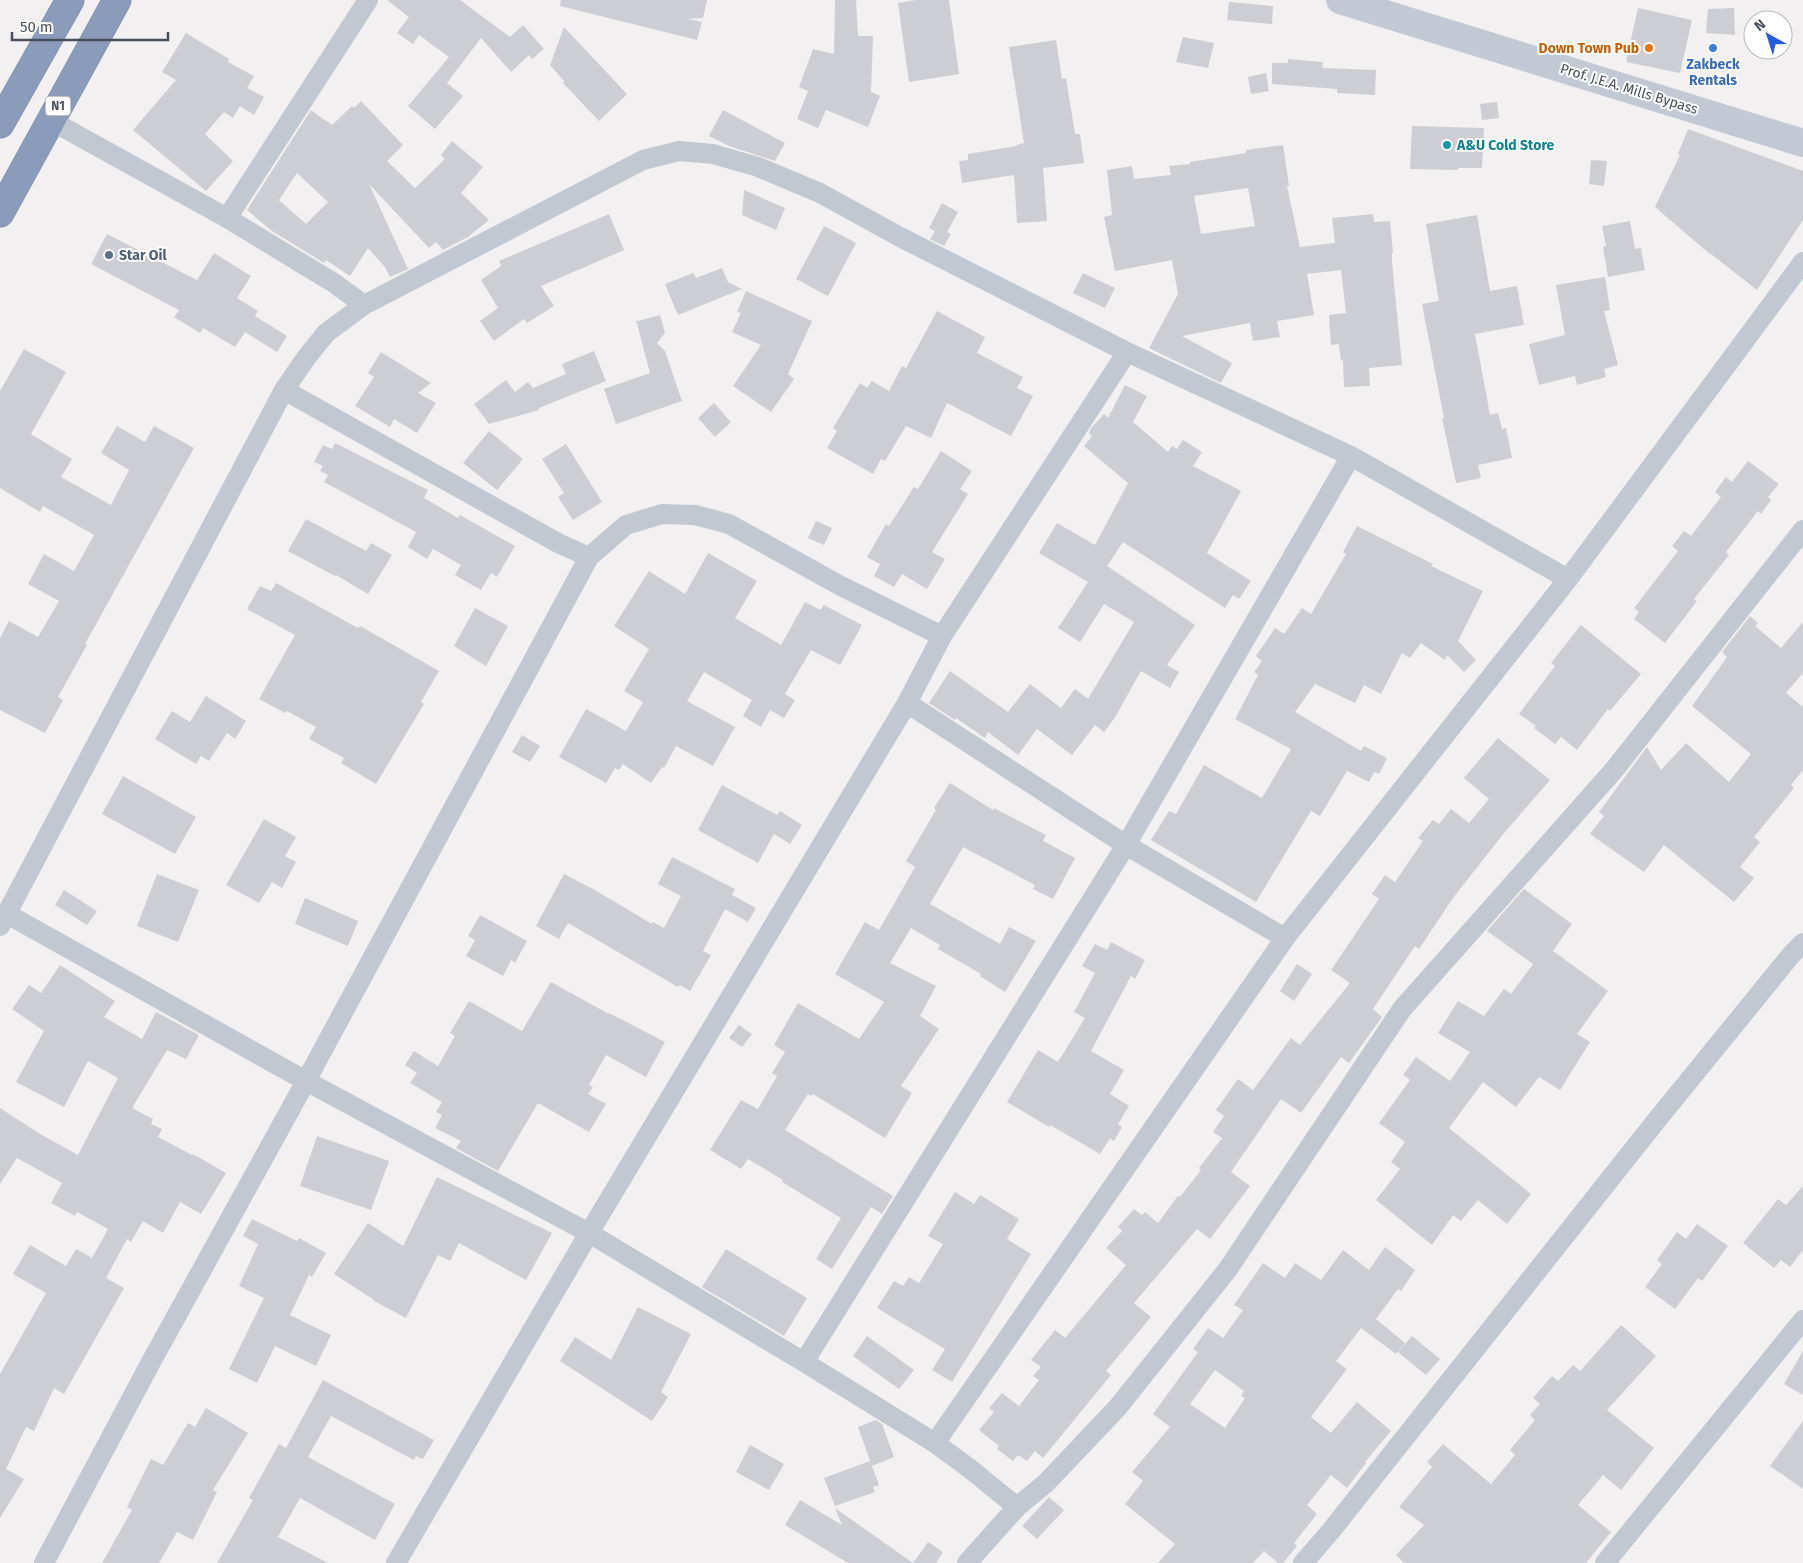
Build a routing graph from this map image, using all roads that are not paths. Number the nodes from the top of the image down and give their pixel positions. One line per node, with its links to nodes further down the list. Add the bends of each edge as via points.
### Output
1 (70, 0): 6 (highway)
2 (116, 0): 5 (highway, N1)
3 (368, 0): 10 (street)
4 (1340, 0): 7 (street, Prof. J.E.A. Mills Bypass)
5 (50, 120): 8 (highway, N1); 10 (street)
6 (0, 124)
7 (1803, 142)
8 (11, 171): 9 (highway, N1)
9 (0, 213)
10 (227, 218): 12 (street)
11 (1803, 262): 18 (street)
12 (364, 305): 13 (street, via 643,160 679,151 713,154 758,167 820,193); 14 (street, via 326,333)
13 (1127, 352): 15 (street); 19 (street)
14 (284, 390): 17 (street, via 558,543); 22 (street)
15 (1351, 456): 18 (street); 21 (street)
16 (1803, 530): 30 (street, via 1614,770 1402,1009 1228,1269 1130,1391 1046,1483)
17 (589, 557): 19 (street, via 626,524 662,514 695,515 729,524 841,586); 25 (street)
18 (1568, 579): 23 (street)
19 (942, 636): 20 (street)
20 (907, 703): 21 (street); 26 (street)
21 (1126, 845): 23 (street); 28 (street)
22 (3, 920): 25 (street)
23 (1285, 938): 29 (street)
24 (1803, 943): 34 (street, via 1656,1121)
25 (306, 1081): 26 (street); 31 (street)
26 (589, 1233): 28 (street); 32 (street)
27 (1803, 1320): 35 (street)
28 (804, 1362): 29 (street)
29 (935, 1443): 30 (street)
30 (1017, 1507): 33 (street)
31 (44, 1563)
32 (396, 1563)
33 (966, 1563)
34 (1304, 1563)
35 (1605, 1563)

